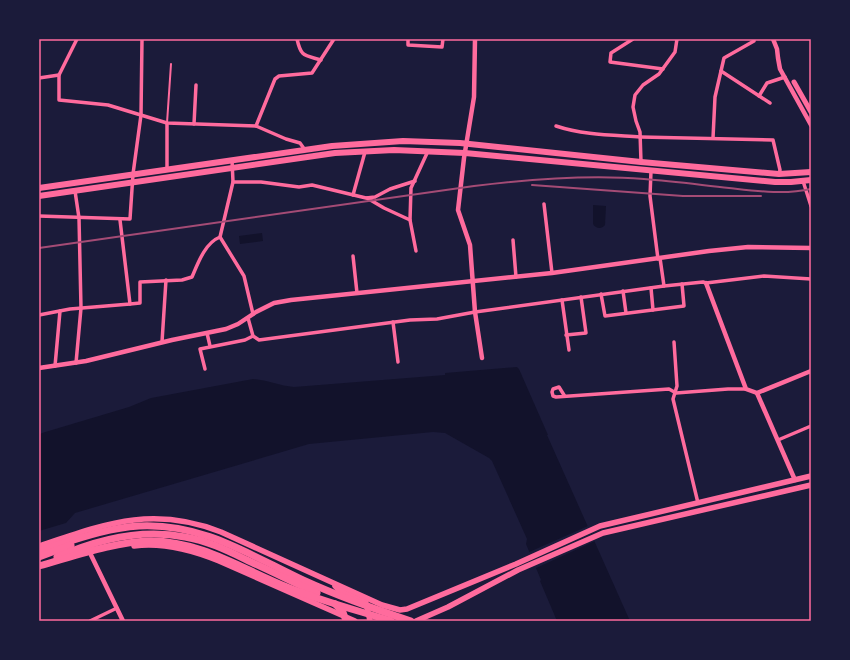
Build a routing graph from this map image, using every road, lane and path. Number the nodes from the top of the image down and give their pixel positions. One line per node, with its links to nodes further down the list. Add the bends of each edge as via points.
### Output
1 (77, 39): 16 (street)
2 (142, 39): 24 (street)
3 (297, 39): 12 (street, via 303,54)
4 (334, 39): 12 (street)
5 (408, 39): 6 (street, via 408,45 442,47)
6 (442, 39)
7 (475, 39): 32 (street, via 474,97)
8 (633, 39): 14 (street, via 611,53 610,62)
9 (677, 39): 14 (street, via 675,52)
10 (754, 39): 15 (street, via 724,58)
11 (773, 39): 17 (street, via 779,66)
12 (321, 60): 28 (street, via 312,73 279,76 275,79)
13 (171, 64): 25 (lane)
14 (663, 69): 30 (street, via 642,85 635,96 633,107)
15 (721, 71): 21 (street); 31 (street, via 715,97)
16 (59, 75): 18 (street); 24 (street, via 59,100 108,105)
17 (785, 77): 21 (street, via 767,83); 27 (street)
18 (39, 78)
19 (794, 82): 23 (main road)
20 (196, 85): 26 (street)
21 (759, 96): 22 (street)
22 (770, 103)
23 (811, 112)
24 (141, 115): 25 (street); 43 (street)
25 (167, 123): 26 (street); 40 (street)
26 (194, 124): 28 (street)
27 (811, 125)
28 (256, 126): 33 (street, via 300,143)
29 (556, 126): 30 (street, via 590,134)
30 (640, 137): 31 (street); 38 (street)
31 (713, 138): 44 (street, via 773,140)
32 (466, 144): 33 (highway, via 403,141); 36 (street); 38 (highway)
33 (305, 150): 37 (highway)
34 (366, 151): 35 (highway); 39 (highway, via 326,154); 52 (street)
35 (428, 151): 36 (highway); 46 (street)
36 (465, 153): 41 (highway); 71 (street, via 458,210 470,245)
37 (232, 160): 39 (street); 40 (highway)
38 (641, 162): 44 (highway)
39 (232, 168): 48 (highway); 49 (street)
40 (167, 169): 43 (highway)
41 (651, 171): 47 (highway, via 775,182); 66 (street, via 650,196)
42 (811, 172): 44 (highway)
43 (133, 174): 48 (street); 50 (highway)
44 (779, 174)
45 (811, 180): 47 (highway)
46 (415, 181): 54 (street); 60 (street, via 411,188)
47 (803, 181): 56 (street)
48 (133, 182): 51 (highway); 59 (street, via 130,219)
49 (233, 182): 52 (street, via 261,182 299,187 312,185); 61 (street)
50 (39, 188)
51 (75, 191): 53 (highway); 58 (street)
52 (353, 195): 54 (street)
53 (39, 196)
54 (366, 198): 60 (street)
55 (544, 204): 67 (street)
56 (811, 206)
57 (39, 216): 58 (street)
58 (79, 218): 59 (street); 82 (street)
59 (120, 220): 81 (street)
60 (410, 220): 64 (street)
61 (220, 238): 70 (street, via 215,239 206,248 192,277); 87 (street, via 244,276)
62 (513, 240): 68 (street)
63 (811, 248): 66 (street, via 748,247)
64 (416, 251)
65 (353, 256): 77 (street)
66 (659, 259): 67 (street); 74 (street)
67 (552, 273): 68 (street)
68 (516, 277): 71 (street)
69 (811, 279): 72 (street, via 764,276)
70 (166, 280): 81 (street, via 140,282 140,303); 94 (street)
71 (473, 282): 77 (street); 85 (street)
72 (706, 283): 73 (street); 105 (street)
73 (682, 284): 74 (street); 83 (street, via 684,306)
74 (664, 286): 75 (street)
75 (651, 288): 76 (street); 83 (street)
76 (623, 291): 78 (street); 86 (street)
77 (357, 293): 87 (street, via 274,303)
78 (601, 294): 79 (street); 86 (street, via 605,316)
79 (581, 297): 80 (street); 92 (street, via 586,333)
80 (562, 300): 85 (street); 92 (street)
81 (130, 304): 82 (street)
82 (81, 308): 84 (street); 99 (street)
83 (653, 310): 86 (street)
84 (60, 311): 88 (street); 101 (street)
85 (475, 312): 90 (street, via 437,319); 98 (street)
86 (626, 313)
87 (253, 314): 89 (street)
88 (39, 315)
89 (248, 318): 91 (street, via 226,329); 93 (street)
90 (393, 322): 93 (street, via 259,340); 100 (street)
91 (207, 332): 94 (street); 96 (street)
92 (566, 335): 97 (street)
93 (253, 336): 96 (street, via 245,340)
94 (162, 342): 99 (street)
95 (674, 342): 106 (street)
96 (210, 346): 103 (street, via 200,349)
97 (569, 350)
98 (482, 358)
99 (76, 362): 101 (street)
100 (398, 362)
101 (55, 366): 102 (street)
102 (39, 368)
103 (205, 369)
104 (811, 371): 107 (street)
105 (746, 389): 106 (street); 107 (street)
106 (676, 393): 108 (street, via 669,388); 114 (street, via 673,399)
107 (757, 393): 110 (street)
108 (564, 395)
109 (811, 426): 110 (street)
110 (778, 440): 112 (street)
111 (811, 476): 112 (main road)
112 (795, 480): 114 (main road)
113 (811, 485): 120 (main road, via 603,533)
114 (698, 503): 120 (main road, via 600,526)
115 (92, 529): 116 (main road); 119 (highway, via 86,539); 123 (main road, via 147,518 173,519 203,525)
116 (39, 546)
117 (39, 551): 133 (highway, via 101,532 125,528 154,526 186,530 217,539 343,597)
118 (91, 555): 122 (main road); 125 (street); 127 (main road, via 137,545 172,546 197,552)
119 (39, 557)
120 (526, 563): 124 (main road); 126 (main road)
121 (39, 565): 127 (highway, via 114,537 173,535 215,545 331,600); 132 (highway, via 128,543 161,542 184,545 217,555 288,587)
122 (39, 569)
123 (330, 582): 126 (main road, via 382,605 400,610); 131 (main road, via 340,591 366,603)
124 (448, 607): 134 (main road); 135 (main road)
125 (117, 608): 128 (street); 129 (street)
126 (407, 609): 132 (street)
127 (346, 619): 130 (main road)
128 (90, 621)
129 (123, 621)
130 (355, 621)
131 (370, 621)
132 (391, 621)
133 (411, 621)
134 (416, 621)
135 (425, 621)

